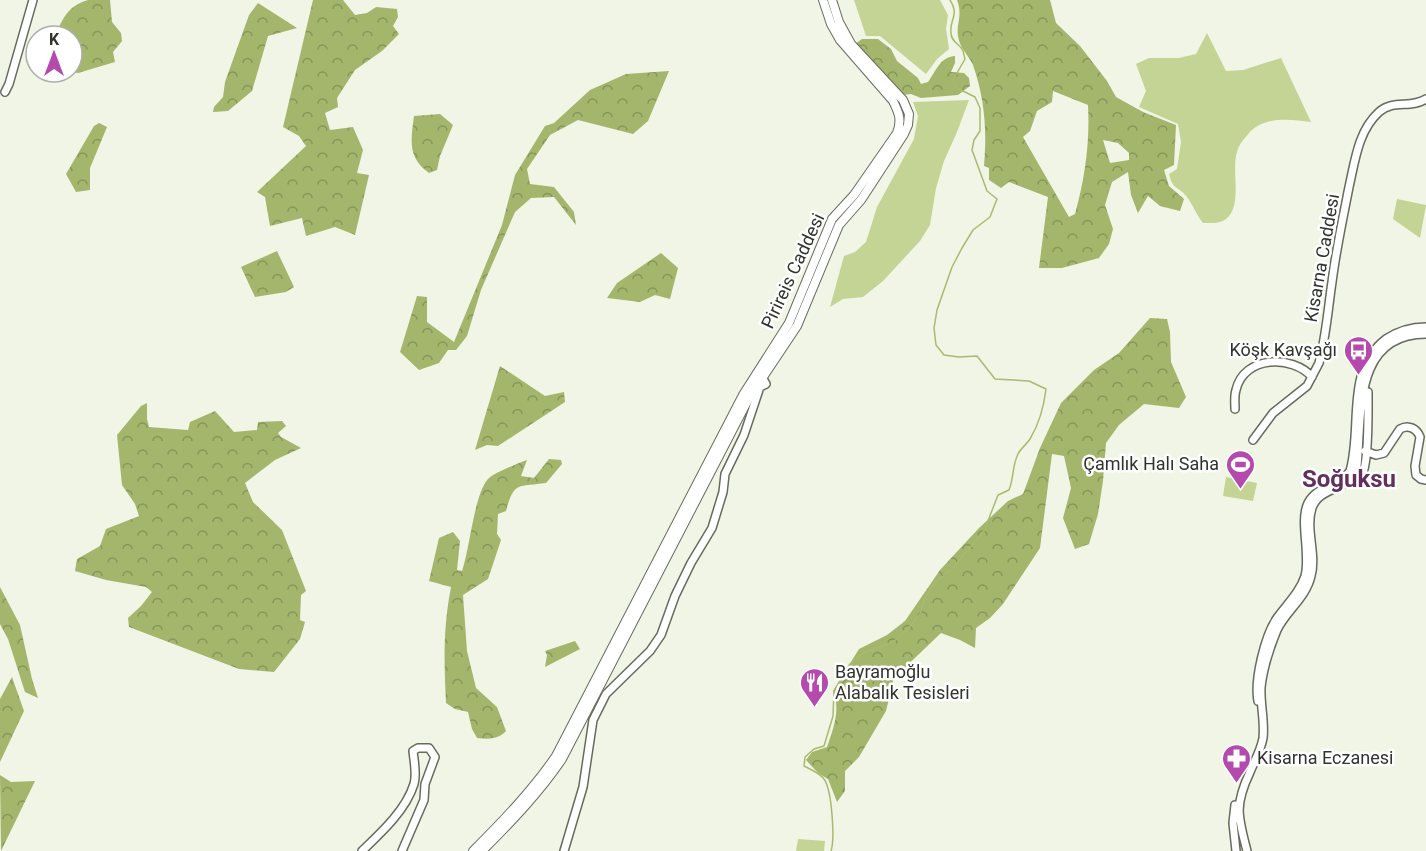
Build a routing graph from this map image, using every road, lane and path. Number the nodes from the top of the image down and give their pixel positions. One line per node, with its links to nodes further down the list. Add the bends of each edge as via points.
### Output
1 (33, 0): 4 (street)
2 (823, 0): 9 (main road, Pirireis Caddesi, via 840,40 893,101 901,122 854,195 832,219)
3 (832, 0): 9 (main road, Pirireis Caddesi, via 851,44 903,100 909,114 908,125 861,200 839,225 797,326)
4 (5, 92)
5 (1426, 99): 8 (street, Kisarna Caddesi, via 1382,110 1365,129 1346,201 1322,351)
6 (1426, 327): 10 (street, via 1399,332 1378,346 1362,369)
7 (1426, 334): 10 (street, via 1409,334 1382,350 1372,362)
8 (1312, 377): 11 (street, via 1304,368 1282,361 1256,366 1238,384); 12 (street, Kisarna Caddesi, via 1295,397 1269,417)
9 (762, 378): 22 (main road, via 738,405 556,756); 23 (main road, via 562,759 542,787); 24 (street, via 744,435 725,474 712,528 679,588 661,635 606,694 593,720 583,787)
10 (1360, 392): 13 (street, via 1368,392); 15 (street, via 1357,466 1354,476); 16 (street, via 1350,471)
11 (1235, 409)
12 (1253, 440)
13 (1365, 451): 14 (street, via 1384,453 1400,429 1413,428 1420,437 1416,475); 15 (street, via 1362,475)
14 (1426, 480)
15 (1343, 486): 17 (street)
16 (1324, 488): 17 (street); 18 (street, via 1312,496 1306,507 1307,564 1303,582 1274,624 1267,642 1256,690)
17 (1316, 501): 18 (street, via 1311,517 1311,577 1276,632 1261,687)
18 (1262, 712): 19 (street, via 1261,746)
19 (1241, 792): 25 (street, via 1233,815); 26 (street, via 1238,816)
20 (362, 851): 21 (street, via 400,810 414,784 413,751 429,748 435,757 424,800)
21 (402, 851)
22 (473, 851)
23 (482, 851)
24 (564, 851)
25 (1236, 851)
26 (1247, 851)

